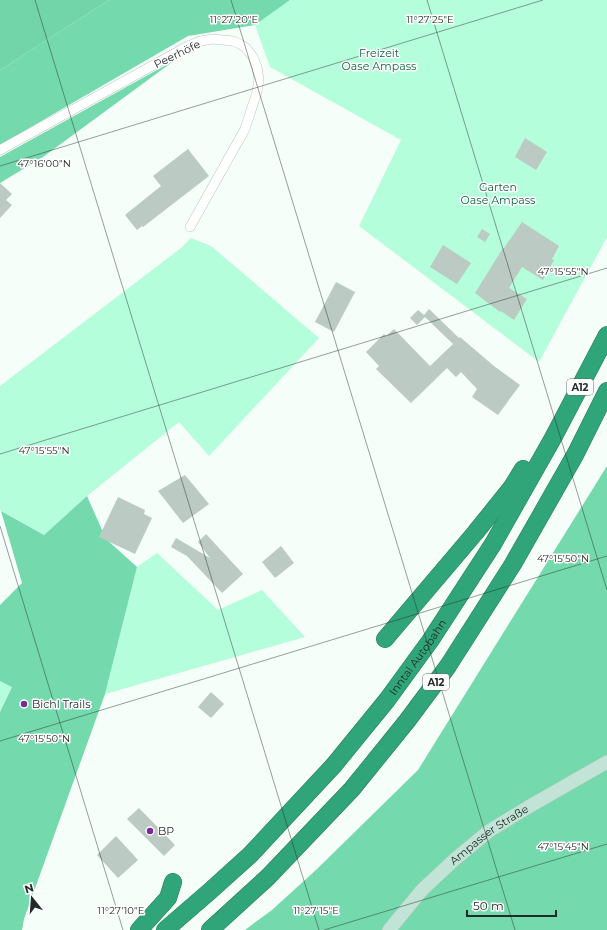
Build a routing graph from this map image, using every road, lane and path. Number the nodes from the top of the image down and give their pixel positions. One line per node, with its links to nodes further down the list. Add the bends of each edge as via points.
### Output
1 (0, 150): 2 (street, Peerhöfe, via 188,46 212,39 233,41 246,48 253,57 259,79 257,92 245,129)
2 (190, 227)
3 (607, 335): 5 (highway, Inntal Autobahn / A12)
4 (607, 392): 11 (highway, A12, via 575,455 513,564 448,666 352,789 268,877)
5 (553, 438): 6 (highway, via 533,454 512,487); 10 (highway, Inntal Autobahn / A12, via 493,544 388,700 334,765 250,854)
6 (385, 639)
7 (607, 762): 12 (main road, Ampasser Straße, via 489,831 422,890)
8 (173, 882): 9 (highway, via 168,898)
9 (139, 930)
10 (165, 930)
11 (210, 930)
12 (389, 930)

